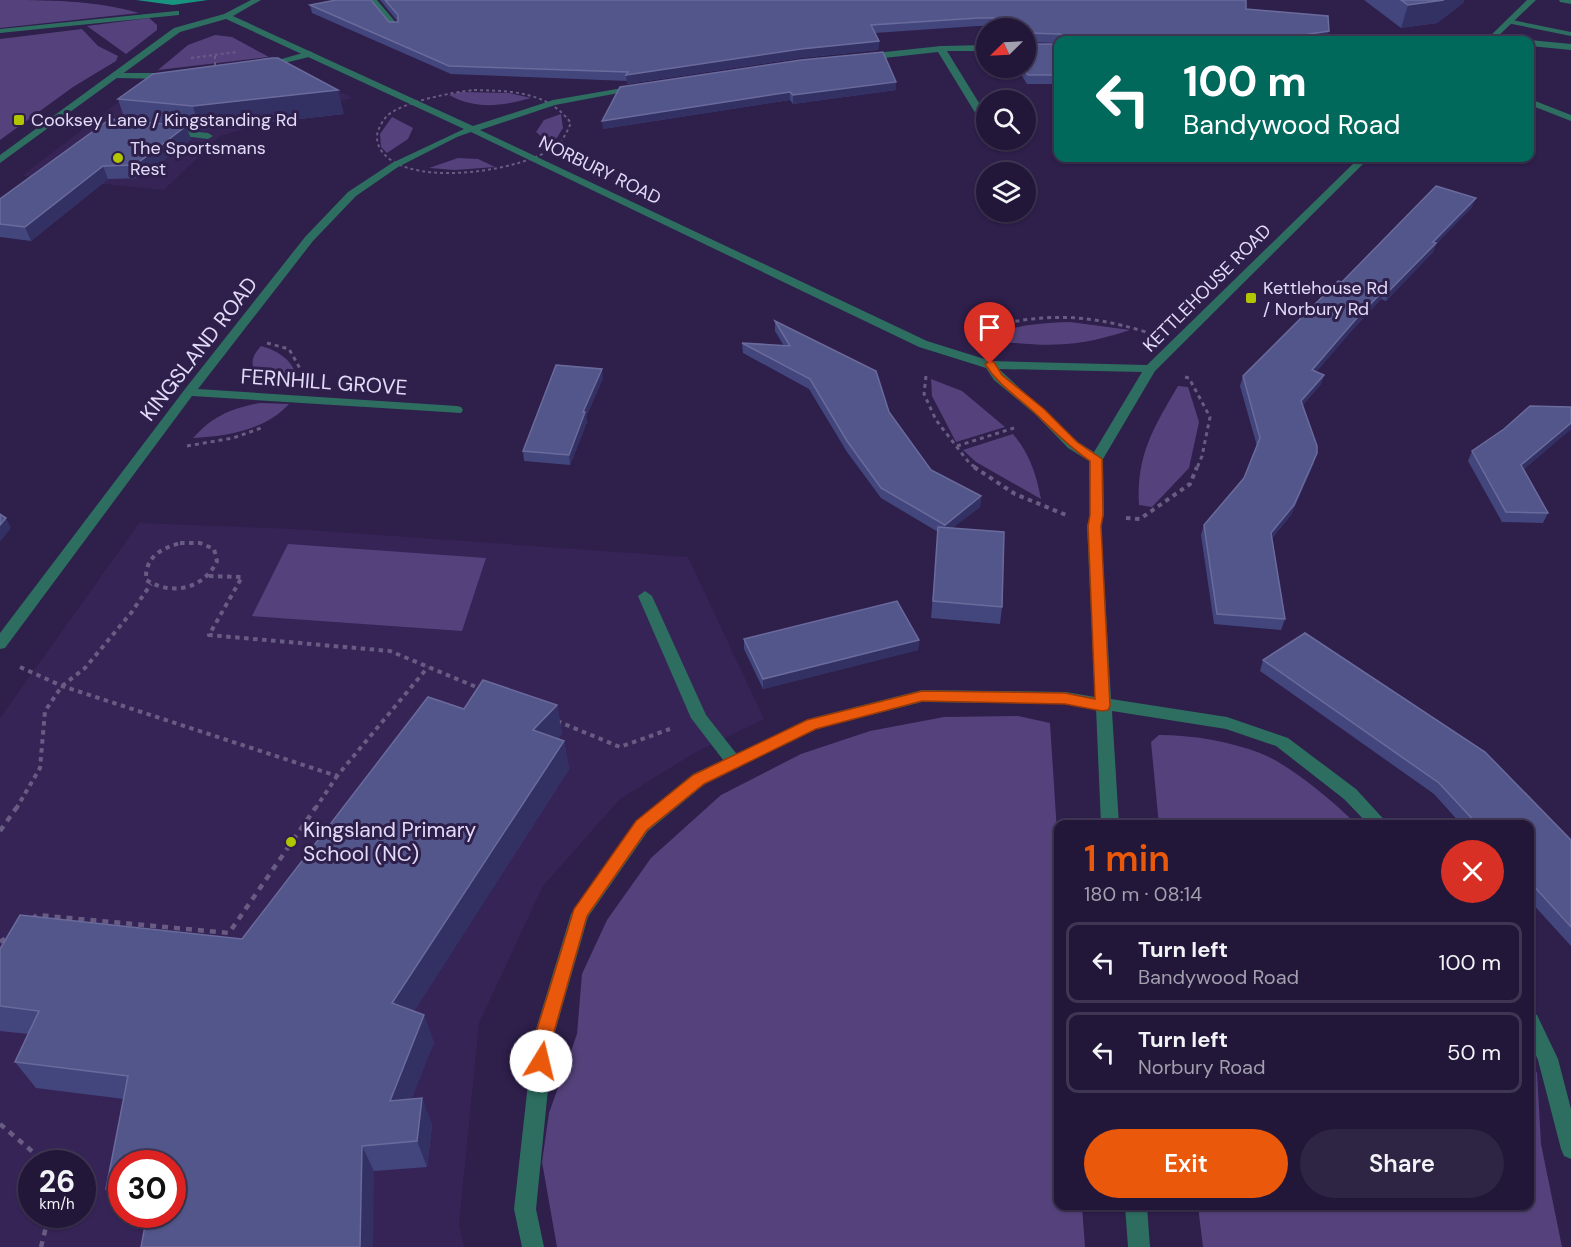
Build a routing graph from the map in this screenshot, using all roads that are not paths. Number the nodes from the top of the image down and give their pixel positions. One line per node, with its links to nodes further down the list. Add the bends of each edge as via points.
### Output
1 (140, 0): 7 (main road)
2 (204, 0): 7 (main road)
3 (257, 0): 10 (street)
4 (373, 0): 12 (street)
5 (1532, 0): 11 (street)
6 (1563, 0): 8 (street)
7 (171, 1): 9 (street)
8 (1571, 2)
9 (176, 13): 13 (street); 14 (street)
10 (227, 16): 13 (street); 21 (street, NORBURY ROAD)
11 (1510, 21): 15 (street); 16 (street)
12 (395, 27)
13 (177, 30): 24 (street)
14 (0, 31)
15 (1571, 34)
16 (1494, 36)
17 (1534, 43): 18 (street)
18 (1571, 47)
19 (976, 48): 20 (street)
20 (940, 49): 22 (street); 28 (street)
21 (310, 54): 23 (street); 32 (street, NORBURY ROAD)
22 (859, 58)
23 (216, 71)
24 (115, 75): 25 (street); 30 (street)
25 (180, 75)
26 (646, 85): 32 (street, KINGSLAND ROAD, via 554,103)
27 (1534, 104): 29 (street)
28 (976, 106)
29 (1571, 118)
30 (54, 121): 31 (street); 35 (street)
31 (125, 128)
32 (474, 130): 37 (street, NORBURY ROAD, via 914,340); 39 (street, KINGSLAND ROAD, via 454,135 395,165 352,194 309,239)
33 (160, 131): 34 (street)
34 (208, 136)
35 (0, 160)
36 (1360, 162): 38 (street, KETTLEHOUSE ROAD)
37 (990, 364): 38 (street, NORBURY ROAD); 41 (street, via 998,377 1073,445)
38 (1152, 367): 41 (street, KETTLEHOUSE ROAD)
39 (189, 392): 40 (street, FERNHILL GROVE); 43 (street, KINGSLAND ROAD)
40 (457, 410)
41 (1096, 459): 44 (street, via 1094,526)
42 (645, 596): 45 (street, via 699,718)
43 (0, 644)
44 (1102, 706): 45 (street, via 1065,698 922,696 812,724); 46 (street); 47 (street, via 1227,723 1282,742 1350,794)
45 (733, 761): 51 (street, via 699,779 642,826 580,914 543,1039 525,1209)
46 (1110, 820)
47 (1375, 820)
48 (1534, 1029): 49 (street, via 1548,1059)
49 (1571, 1149)
50 (1136, 1210): 52 (street)
51 (533, 1247)
52 (1139, 1247)

